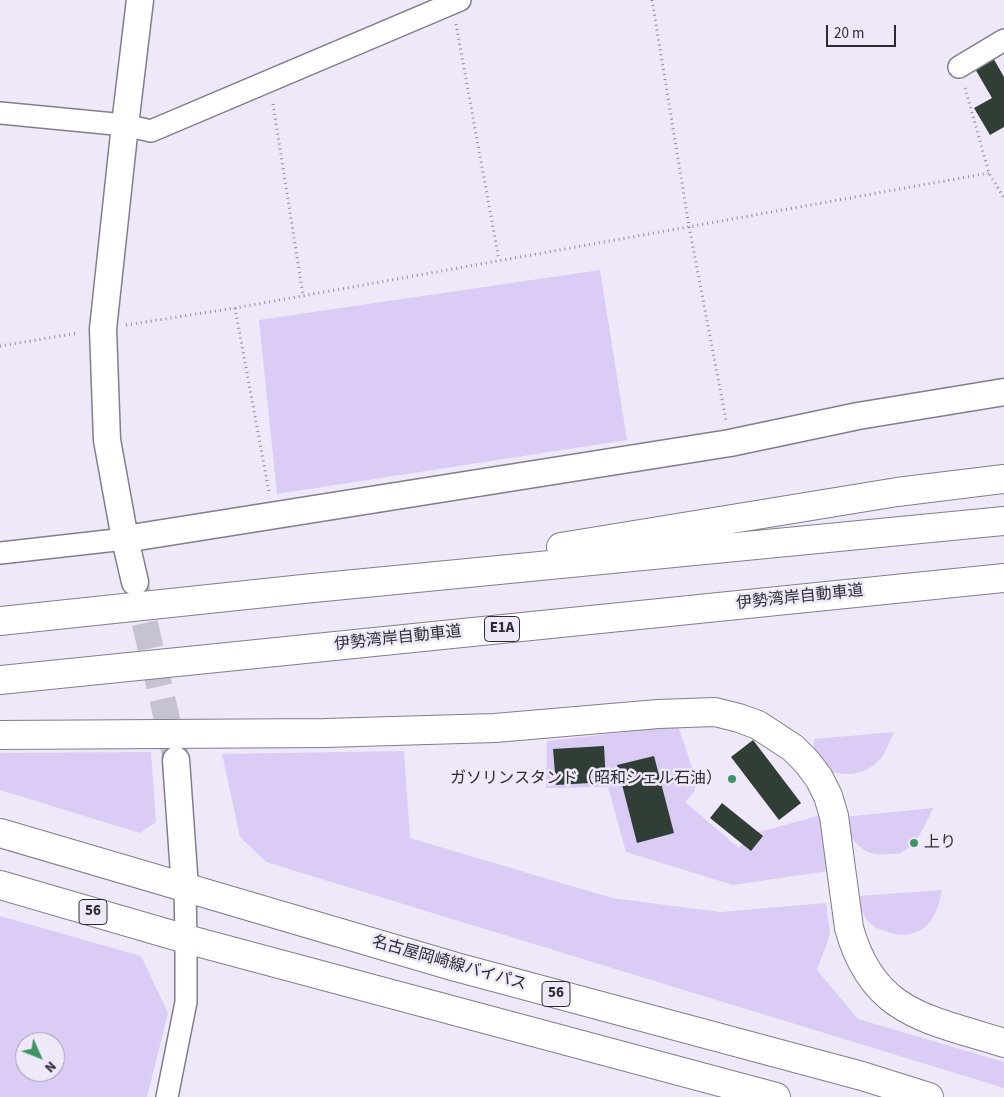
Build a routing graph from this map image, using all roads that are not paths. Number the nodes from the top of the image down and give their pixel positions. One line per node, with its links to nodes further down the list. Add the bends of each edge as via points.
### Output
1 (140, 0): 6 (street)
2 (456, 2): 6 (street, via 151,132)
3 (1004, 40): 4 (street)
4 (959, 67)
5 (0, 113): 6 (street)
6 (125, 125): 10 (street, via 103,329 107,440)
7 (1004, 392): 10 (street, via 858,416 730,442)
8 (1004, 479): 14 (main road, via 897,492)
9 (1004, 520): 14 (main road)
10 (125, 539): 11 (street); 13 (street)
11 (0, 553)
12 (1004, 578): 16 (main road, 伊勢湾岸自動車道 / E1A)
13 (135, 582)
14 (303, 589): 15 (main road)
15 (0, 620)
16 (0, 680)
17 (0, 735): 23 (main road, via 495,728 715,712 739,718 758,725 793,748 819,778 834,816 849,928 862,964 873,981 904,1008 923,1018)
18 (176, 760): 21 (street)
19 (0, 833): 21 (main road, 名古屋岡崎線バイパス / 56)
20 (0, 886): 22 (main road, 56)
21 (185, 888): 22 (street); 26 (main road, 名古屋岡崎線バイパス / 56, via 456,967)
22 (186, 939): 24 (street, via 186,1002); 25 (main road, 56)
23 (1004, 1043)
24 (167, 1097)
25 (776, 1097)
26 (929, 1097)

